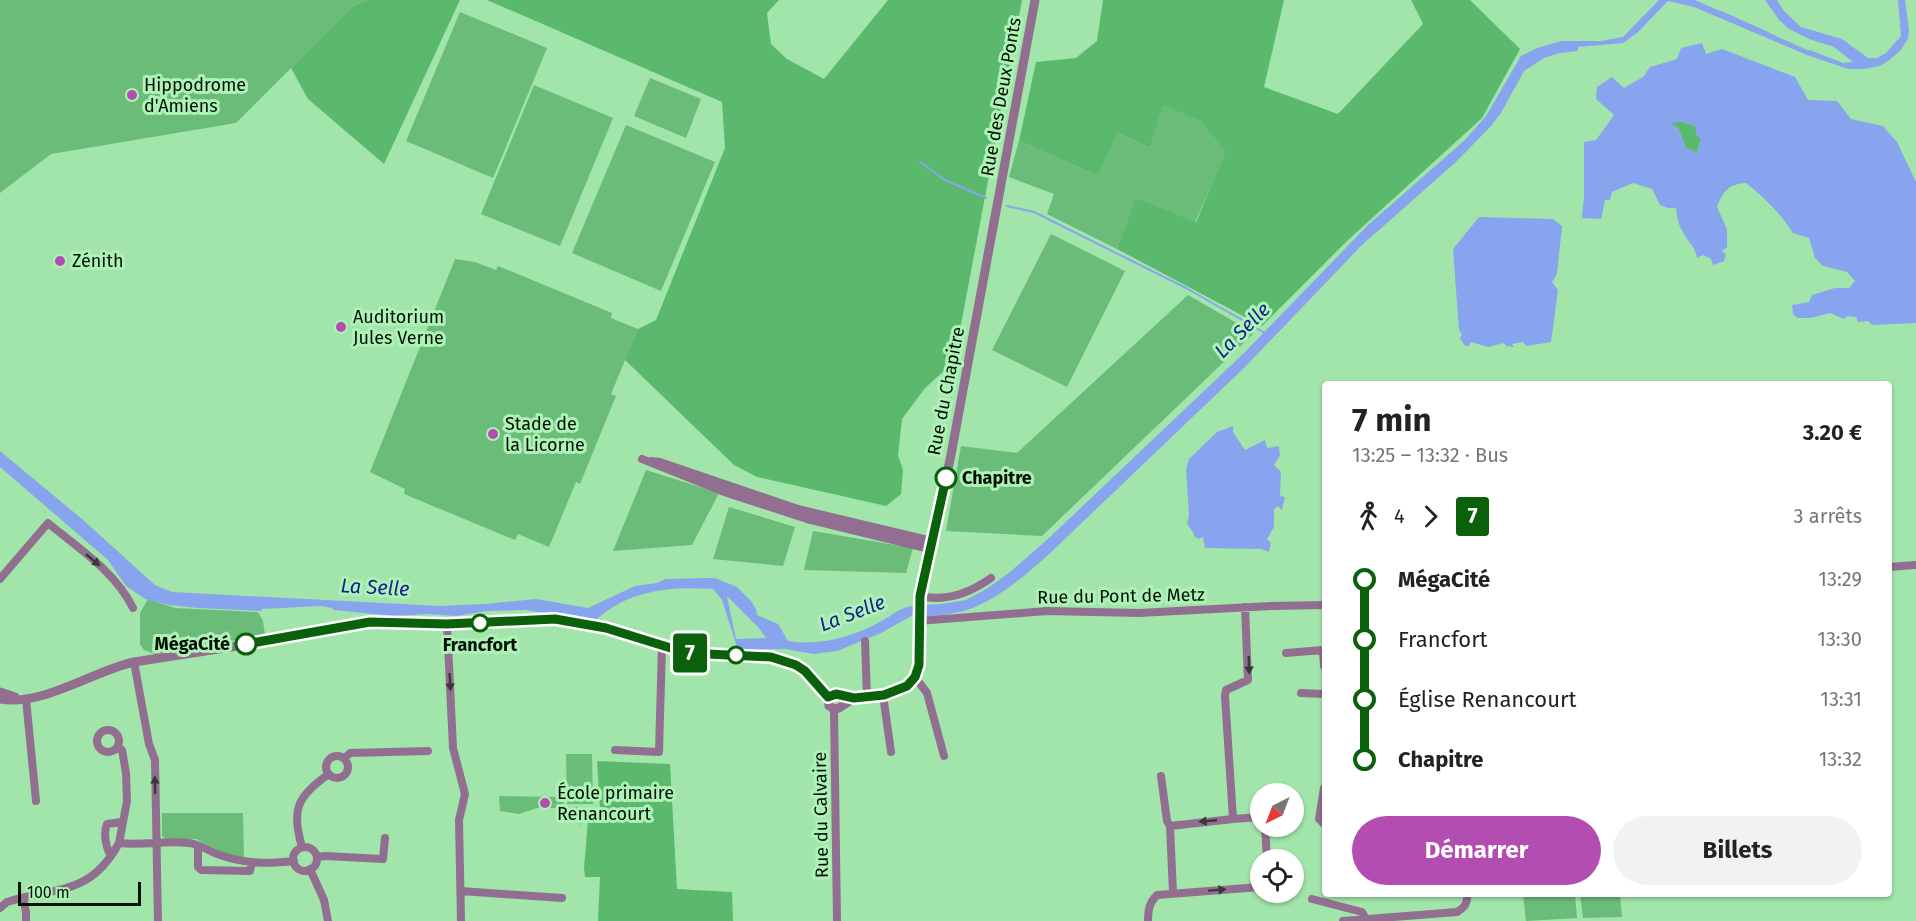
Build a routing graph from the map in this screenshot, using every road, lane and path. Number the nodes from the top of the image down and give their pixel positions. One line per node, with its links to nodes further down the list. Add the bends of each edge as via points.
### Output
1 (1035, 0): 2 (street, Rue des Deux Ponts)
2 (999, 199): 4 (street, Rue du Chapitre)
3 (643, 459): 4 (street, via 727,493 807,519)
4 (931, 545): 9 (street, Rue du Chapitre)
5 (1916, 565): 6 (street)
6 (1892, 567)
7 (991, 578): 9 (street, via 961,595)
8 (0, 579): 12 (street, one-way to 12, via 48,523 115,579)
9 (920, 600): 13 (street, Rue du Chapitre)
10 (1322, 605): 11 (street, Rue du Pont de Metz)
11 (1245, 607): 13 (street, Rue du Pont de Metz, via 1139,613 1047,611); 43 (street, one-way to 43, via 1248,680 1226,690 1225,696)
12 (133, 608)
13 (919, 619): 20 (street, Rue du Chapitre)
14 (447, 624): 16 (street, via 555,619 606,628); 19 (street, via 370,622); 58 (street, one-way to 58, via 453,748 465,794 459,820)
15 (865, 641): 27 (street)
16 (662, 646): 26 (street, via 687,653 783,660 805,671); 33 (street, via 658,752)
17 (1322, 650): 18 (street)
18 (1286, 653)
19 (134, 662): 30 (street); 49 (street, one-way to 19, via 155,760)
20 (915, 677): 24 (street, via 907,686); 36 (street, via 927,693)
21 (0, 692): 30 (street)
22 (1301, 693): 23 (street)
23 (1322, 694)
24 (884, 695): 27 (street); 35 (street)
25 (841, 696): 26 (street); 28 (street); 31 (street, via 843,701)
26 (828, 697): 31 (street, via 829,706)
27 (867, 697): 28 (street)
28 (854, 698): 31 (street)
29 (0, 699): 30 (street)
30 (23, 699): 41 (street)
31 (838, 708): 70 (street, Rue du Calvaire)
32 (117, 747): 44 (street, via 122,750 126,773 127,801)
33 (615, 750)
34 (428, 751): 37 (street, via 350,753)
35 (891, 752)
36 (944, 756)
37 (344, 759): 38 (street, via 331,758); 38 (street, via 348,769 345,776)
38 (329, 774): 51 (street, via 305,792 299,804 296,827)
39 (1161, 776): 46 (street)
40 (1322, 800): 45 (street, via 1319,819)
41 (36, 801)
42 (1250, 818): 43 (street)
43 (1233, 819): 46 (street, one-way to 46)
44 (122, 822): 48 (street); 52 (street, via 105,827)
45 (1322, 822)
46 (1170, 826): 59 (street)
47 (385, 838): 53 (street, via 383,859)
48 (119, 843): 49 (street); 52 (street)
49 (155, 844): 50 (street); 67 (street)
50 (198, 846): 55 (street); 55 (street, via 201,870 250,871)
51 (302, 847): 53 (street, via 309,847); 54 (street)
52 (111, 856): 61 (street, via 93,876 79,884)
53 (317, 857): 56 (street)
54 (294, 861): 55 (street); 56 (street, via 300,869)
55 (252, 862)
56 (310, 869): 68 (street, via 324,900)
57 (1250, 888): 59 (street, one-way to 57)
58 (461, 891): 62 (street); 69 (street)
59 (1173, 893): 71 (street, via 1157,895 1150,902)
60 (1467, 897): 65 (street, via 1464,908 1457,912)
61 (22, 898): 64 (street); 66 (street)
62 (562, 898)
63 (1312, 899): 65 (street, via 1362,912)
64 (0, 908)
65 (1366, 919): 72 (street)
66 (26, 921)
67 (158, 921)
68 (328, 921)
69 (461, 921)
70 (837, 921)
71 (1148, 921)
72 (1343, 921)

